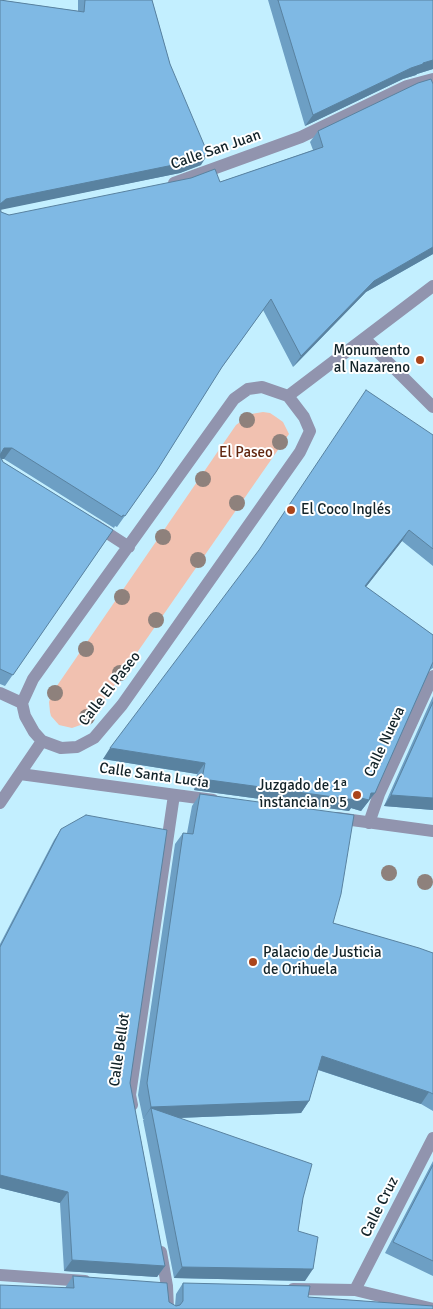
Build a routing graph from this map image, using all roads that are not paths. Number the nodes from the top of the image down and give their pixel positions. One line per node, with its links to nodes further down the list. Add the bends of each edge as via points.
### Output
1 (433, 80): 2 (street, Calle San Juan, via 407,86 301,137 182,181)
2 (162, 185)
3 (433, 286): 4 (street)
4 (365, 339): 5 (street); 6 (street)
5 (288, 396): 8 (street, via 262,387 248,389 234,399); 12 (street, Calle El Paseo, via 310,431 300,452 122,705 94,738 77,746 60,748)
6 (433, 406)
7 (81, 516): 8 (street)
8 (129, 547): 11 (street, via 33,679)
9 (433, 676): 18 (street, Calle Nueva)
10 (0, 693): 11 (street)
11 (22, 703): 12 (street, via 25,716)
12 (42, 741): 13 (street)
13 (20, 774): 14 (street, Calle Santa Lucía); 16 (street)
14 (174, 795): 15 (street, Calle Santa Lucía); 20 (street, Calle Bellot, via 130,1095)
15 (223, 802)
16 (0, 803)
17 (320, 816): 18 (street)
18 (369, 823): 19 (street)
19 (433, 831)
20 (134, 1114)
21 (433, 1138): 26 (street, Calle Cruz)
22 (158, 1238): 27 (street)
23 (0, 1276): 24 (street)
24 (98, 1282)
25 (276, 1288): 26 (street)
26 (355, 1290): 28 (street)
27 (168, 1309)
28 (433, 1309)

